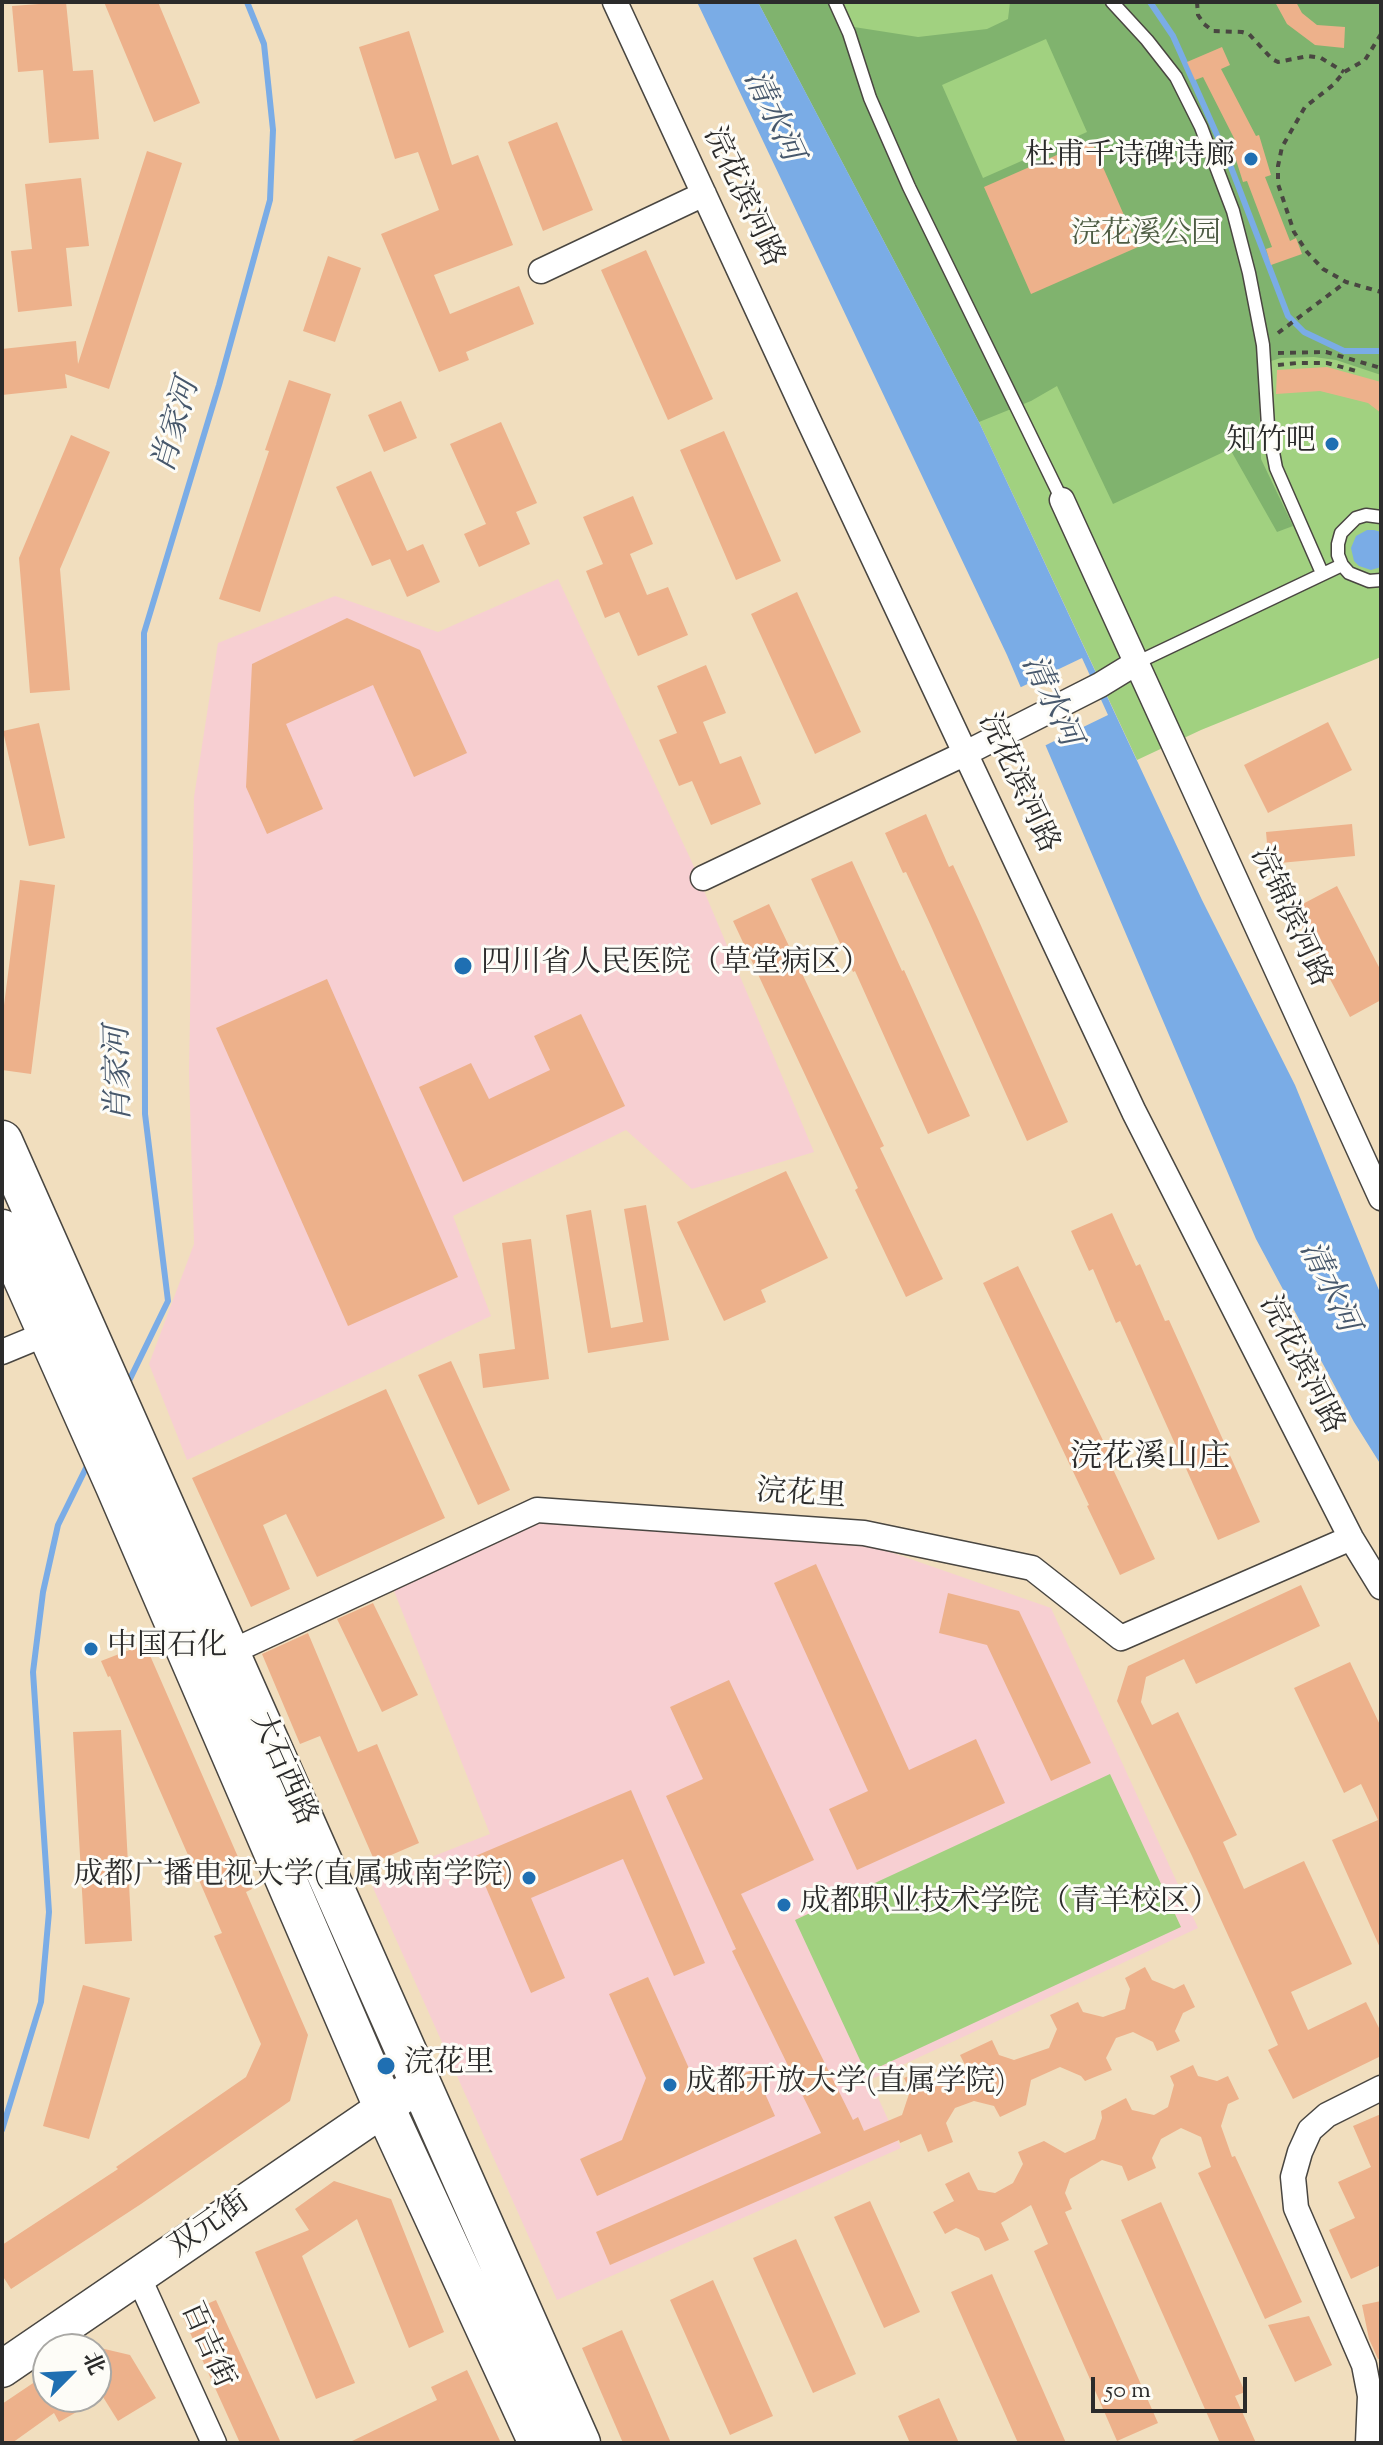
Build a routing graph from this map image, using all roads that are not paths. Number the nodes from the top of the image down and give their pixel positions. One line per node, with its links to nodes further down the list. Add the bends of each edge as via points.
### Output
1 (615, 2): 4 (street, 浣花滨河路)
2 (835, 2): 6 (lane, via 909,187)
3 (1112, 2): 9 (lane, via 1176,77 1233,211 1264,356 1276,468)
4 (704, 194): 5 (street); 12 (street, 浣花滨河路)
5 (541, 271)
6 (1062, 500): 11 (street, 浣锦滨河路)
7 (1381, 517): 8 (lane, via 1366,515 1347,525 1338,544)
8 (1342, 565): 9 (lane); 10 (lane, via 1358,579)
9 (1322, 573): 11 (lane)
10 (1381, 580)
11 (1136, 663): 12 (street); 15 (street, 浣锦滨河路)
12 (966, 753): 13 (street); 19 (street, 浣花滨河路, via 1134,1112)
13 (703, 878)
14 (2, 1141): 21 (main road, 大石西路)
15 (1381, 1198)
16 (2, 1230): 17 (main road, 大石西路)
17 (48, 1333): 18 (street); 24 (main road, 大石西路)
18 (2, 1352)
19 (1351, 1538): 20 (street, 浣花滨河路); 21 (street, 浣花里, via 1121,1638 1032,1568 864,1533 537,1510)
20 (1380, 1585)
21 (229, 1653): 22 (main road, 大石西路)
22 (419, 2084): 24 (main road, 双元街); 29 (main road, 大石西路)
23 (1381, 2088): 30 (street, via 1327,2115 1310,2130 1293,2177 1296,2208 1364,2365 1370,2396)
24 (384, 2107): 25 (main road, 双元街); 28 (main road, 大石西路)
25 (138, 2276): 26 (main road, 双元街); 27 (street, 百吉街)
26 (2, 2369)
27 (214, 2443)
28 (539, 2443)
29 (580, 2443)
30 (1368, 2443)

